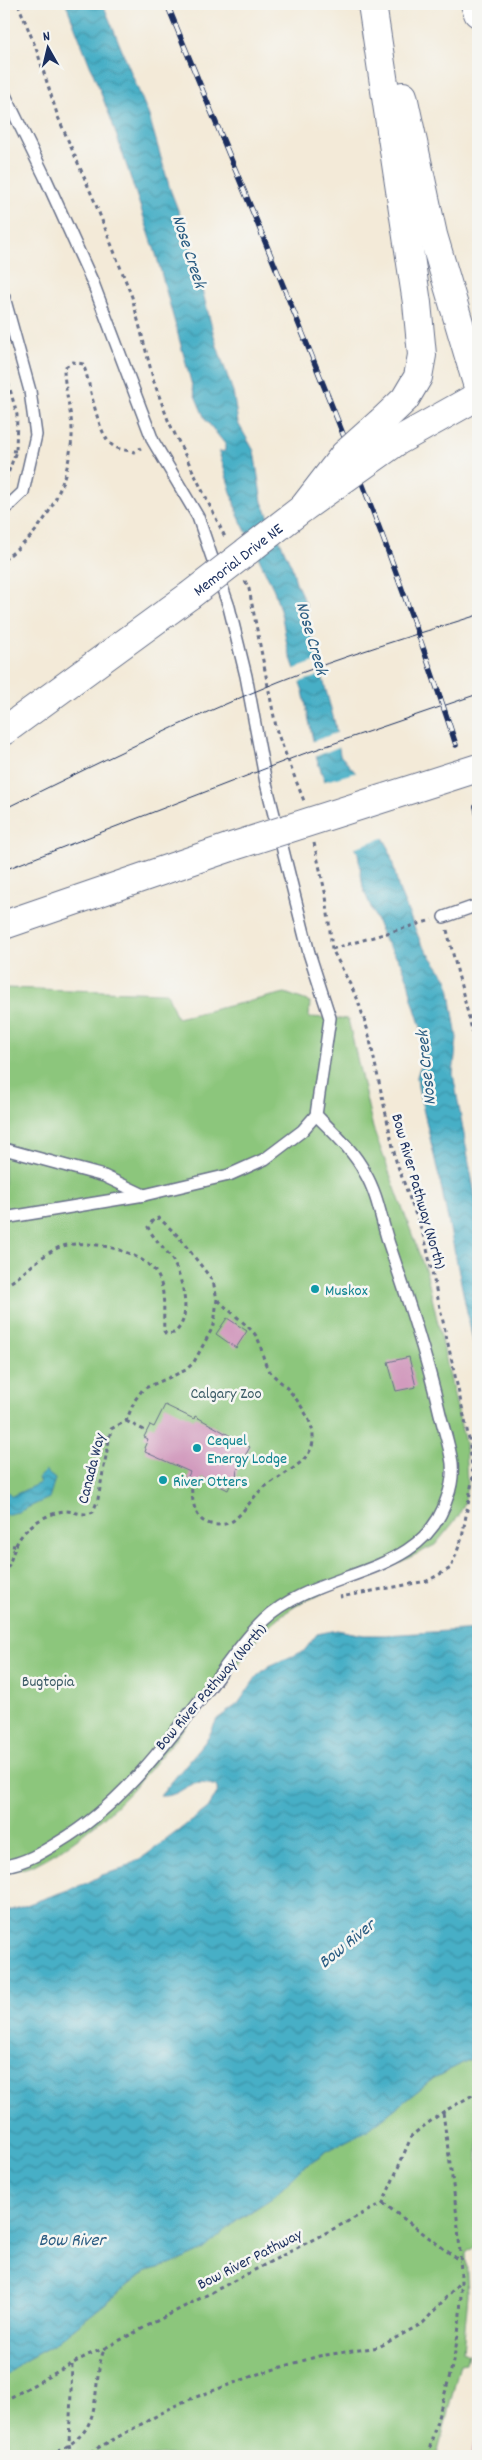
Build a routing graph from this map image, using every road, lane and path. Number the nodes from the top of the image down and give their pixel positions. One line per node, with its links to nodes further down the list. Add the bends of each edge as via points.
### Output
1 (372, 4): 10 (highway, via 422,355 418,377)
2 (382, 4): 8 (highway, via 433,235)
3 (475, 4): 4 (highway)
4 (478, 13)
5 (4, 93): 12 (lane, via 93,283)
6 (4, 298): 16 (lane, via 30,391 36,435 23,492)
7 (4, 367): 14 (path, via 17,415)
8 (478, 387)
9 (478, 396): 10 (highway)
10 (389, 432): 18 (highway, Memorial Drive NE, bridge, via 344,455 303,508)
11 (177, 436): 12 (path)
12 (153, 441): 17 (path, via 134,452 113,447 102,433 83,364 73,362 64,368 72,435 65,476 51,508 32,535); 24 (lane, via 198,517 229,607 266,783 309,953 330,1018)
13 (4, 450): 14 (path)
14 (16, 451): 15 (path)
15 (4, 485)
16 (4, 510)
17 (4, 560)
18 (4, 731)
19 (478, 768): 22 (highway, bridge, via 231,847)
20 (478, 905): 21 (lane)
21 (444, 917): 23 (path); 36 (path, Bow River Pathway (North), via 332,949 357,998 368,1031 396,1161 424,1240 469,1438 473,1476 462,1538 451,1568 427,1581)
22 (4, 925)
23 (478, 1054)
24 (316, 1115): 26 (lane, via 302,1131 265,1159 229,1175); 37 (lane, via 364,1170 376,1194 386,1236 435,1390 452,1463 447,1500 434,1526 408,1551 309,1591 281,1606 246,1639 122,1793 64,1839 33,1858)
25 (4, 1149): 26 (lane, via 104,1176)
26 (144, 1195): 27 (lane)
27 (4, 1218)
28 (4, 1286): 29 (path, Canada Way, via 35,1261 61,1246 85,1244 126,1252 152,1266 158,1276 164,1297 164,1331 174,1334 182,1325 184,1297 172,1260 148,1227 159,1218 198,1260 213,1281)
29 (217, 1299): 30 (path, Canada Way, via 214,1325 194,1362 186,1370 143,1390); 32 (path, via 260,1342 266,1365 305,1414 314,1438 308,1453 294,1467 264,1488 234,1520 223,1525 202,1520 196,1510)
30 (126, 1421): 31 (path); 34 (path, Canada Way, via 111,1429 93,1512 87,1515 65,1510 51,1514 29,1527)
31 (146, 1431)
32 (191, 1480)
33 (4, 1544): 34 (path)
34 (15, 1546): 35 (path, Canada Way)
35 (4, 1574)
36 (334, 1599)
37 (4, 1866)
38 (478, 2092): 39 (path)
39 (443, 2112): 40 (path, via 412,2135); 41 (path)
40 (383, 2203): 41 (path); 43 (path, Bow River Pathway)
41 (460, 2261): 42 (path)
42 (461, 2281): 49 (path, via 423,2323 379,2347 319,2356 258,2374 180,2403); 50 (path, via 454,2357)
43 (105, 2348): 44 (path, Bow River Pathway); 46 (path, via 100,2358 92,2415 80,2436)
44 (72, 2365): 45 (path, Bow River Pathway); 46 (path)
45 (4, 2402)
46 (69, 2444): 47 (path); 48 (path)
47 (51, 2456)
48 (72, 2456)
49 (83, 2456)
50 (428, 2456)

